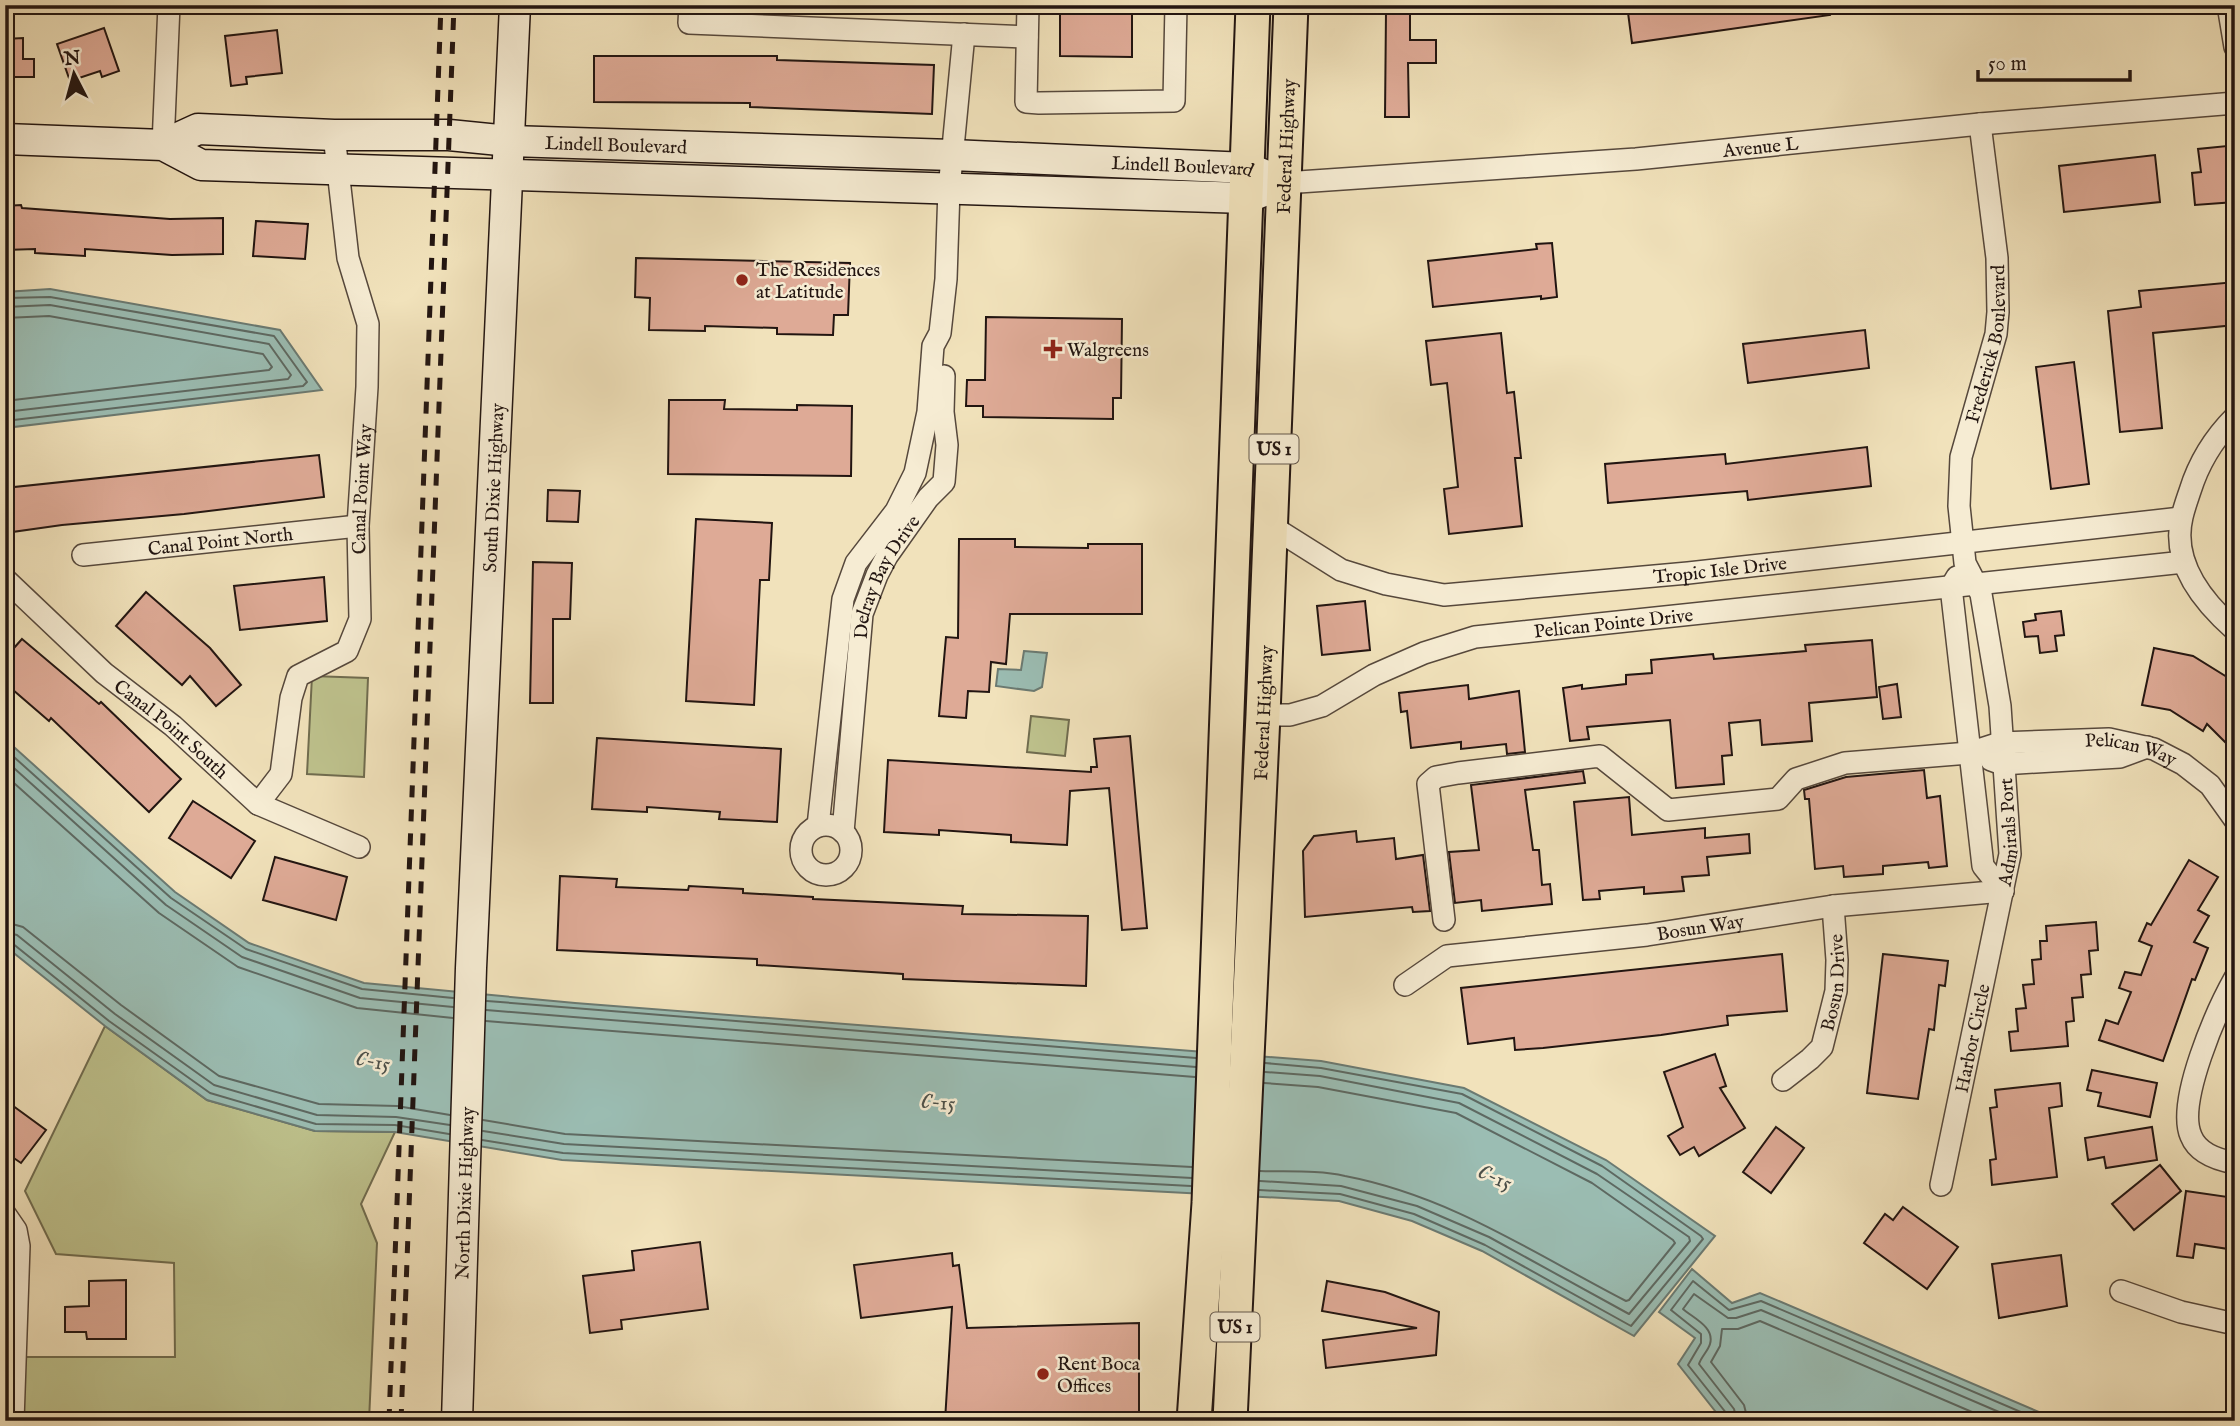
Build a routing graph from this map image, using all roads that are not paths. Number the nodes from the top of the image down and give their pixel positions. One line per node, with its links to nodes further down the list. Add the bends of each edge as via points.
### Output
1 (169, 5): 17 (street)
2 (515, 5): 16 (street, South Dixie Highway)
3 (690, 5): 9 (street, via 690,23)
4 (1028, 5): 10 (street)
5 (1176, 5): 10 (street, via 1174,101 1026,102)
6 (1253, 5): 21 (main road, Federal Highway / US 1)
7 (1291, 5): 22 (main road, Federal Highway / US 1)
8 (2228, 5): 11 (street)
9 (964, 34): 10 (street); 18 (street, Delray Bay Drive)
10 (1027, 37)
11 (2235, 47)
12 (2235, 103): 13 (street, Avenue L)
13 (1980, 124): 22 (street, Avenue L, via 1636,159); 29 (street, Frederick Boulevard, via 1997,258 1998,313 1961,457 1959,506)
14 (334, 135): 16 (street, Lindell Boulevard, via 449,135); 17 (street, Lindell Boulevard, via 198,129); 19 (street, Canal Point Way)
15 (5, 139): 17 (street, Lindell Boulevard)
16 (510, 141): 18 (street, Lindell Boulevard); 20 (street, South Dixie Highway)
17 (163, 145): 19 (street, Lindell Boulevard, via 201,165)
18 (952, 155): 21 (street, Lindell Boulevard); 23 (street, Delray Bay Drive)
19 (339, 169): 20 (street, Lindell Boulevard); 27 (street, Canal Point Way, via 348,258 368,324)
20 (509, 174): 23 (street, Lindell Boulevard); 50 (street, South Dixie Highway)
21 (1247, 183): 22 (street, Lindell Boulevard); 23 (street, Lindell Boulevard); 36 (main road, Federal Highway / US 1)
22 (1284, 183): 28 (main road, Federal Highway / US 1)
23 (949, 189): 24 (street, Delray Bay Drive)
24 (940, 333): 44 (street, Delray Bay Drive, via 933,346 928,412 915,473 896,511 856,563 843,599); 45 (street, Delray Bay Drive, via 945,346 944,482 887,555 862,614)
25 (2235, 417): 26 (street, via 2203,457)
26 (2181, 518): 29 (street, Tropic Isle Drive); 31 (street)
27 (358, 526): 30 (street, Canal Point North); 42 (street, Canal Point Way, via 360,619 347,651 298,676 281,774)
28 (1271, 526): 29 (street, Tropic Isle Drive, via 1341,570 1444,595); 37 (main road, Federal Highway / US 1)
29 (1964, 553): 33 (street, Admirals Port); 34 (street)
30 (83, 555)
31 (2184, 562): 33 (street); 35 (street, via 2195,586)
32 (5, 579): 42 (street, Canal Point South, via 104,673 173,726)
33 (1977, 584): 34 (street, Pelican Pointe Drive); 40 (street, Admirals Port, via 2000,706)
34 (1951, 587): 37 (street, Pelican Pointe Drive, via 1475,637 1374,675 1322,706 1290,715); 39 (street, Admirals Port)
35 (2235, 630)
36 (1228, 654): 37 (main road, via 1242,691); 38 (main road, Federal Highway / US 1)
37 (1263, 715): 41 (main road, Federal Highway / US 1)
38 (1226, 740): 41 (main road, via 1246,758); 53 (main road, Federal Highway / US 1)
39 (1969, 753): 40 (street); 47 (street, Admirals Port, via 1983,866); 49 (street, via 1845,763 1796,779 1777,799 1668,810 1600,756 1436,777 1428,784)
40 (2001, 753): 43 (street, Pelican Way, via 2120,757 2147,747 2197,774); 47 (street, Admirals Port, via 2010,854)
41 (1259, 797): 53 (main road, Federal Highway / US 1)
42 (258, 804): 46 (street, Canal Point South)
43 (2235, 820)
44 (818, 826): 45 (street); 45 (street, Delray Bay Drive, via 801,844 803,862 816,874 833,874 847,863 851,847)
45 (843, 832)
46 (359, 847)
47 (2003, 891): 48 (street, Bosun Way); 56 (street, Harbor Circle)
48 (1833, 906): 52 (street, Bosun Way, via 1647,935 1447,956); 54 (street, Bosun Drive, via 1836,991 1822,1046)
49 (1444, 920)
50 (471, 968): 62 (street, North Dixie Highway)
51 (2235, 978): 55 (street, via 2211,1028 2195,1077 2187,1125 2201,1150)
52 (1405, 985)
53 (1231, 1043): 57 (main road, Federal Highway / US 1)
54 (1783, 1080)
55 (2235, 1163)
56 (1941, 1185)
57 (1224, 1219): 63 (main road, Federal Highway / US 1); 64 (main road, Federal Highway / US 1)
58 (11, 1222): 61 (street, via 19,1245)
59 (2122, 1290): 60 (street, via 2181,1312)
60 (2235, 1324)
61 (13, 1421)
62 (457, 1421)
63 (1195, 1421)
64 (1230, 1421)

